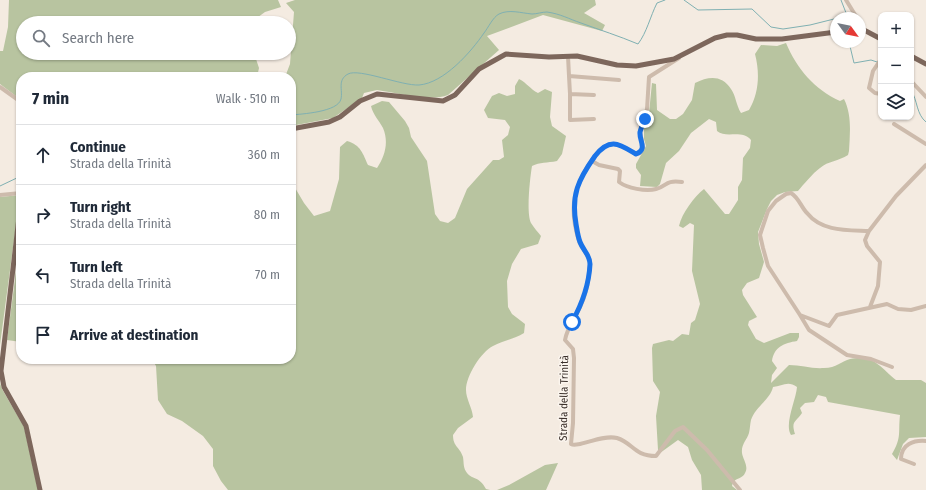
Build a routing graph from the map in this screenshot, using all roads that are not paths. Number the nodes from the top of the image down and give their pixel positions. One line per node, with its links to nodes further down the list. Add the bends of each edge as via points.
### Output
1 (846, 0): 2 (street)
2 (853, 12)
3 (866, 32): 5 (main road)
4 (830, 33): 6 (main road, via 782,39 727,35 715,38)
5 (878, 37)
6 (683, 55): 7 (main road, via 636,66); 24 (street, Strada della Trinità, via 649,77 647,109 640,131 643,148 640,153 636,154 619,144 612,143 604,147)
7 (568, 56): 11 (street); 22 (main road, via 506,54 479,69 455,96 443,101 377,94 360,101 340,117 329,122)
8 (914, 58): 10 (main road)
9 (878, 64): 16 (street, via 873,71 869,88)
10 (926, 64)
11 (569, 76): 12 (street); 15 (street)
12 (619, 80)
13 (914, 84): 19 (street)
14 (0, 86): 18 (street)
15 (570, 94): 17 (street); 20 (street, via 570,120)
16 (878, 94)
17 (594, 95)
18 (16, 98)
19 (926, 98)
20 (594, 119)
21 (894, 124): 23 (street)
22 (296, 128)
23 (926, 144)
24 (592, 161): 26 (street, via 618,169 619,182 623,185 653,190 673,181); 38 (street, Strada della Trinità, via 578,181 575,192 579,242 590,261 584,299 565,340 573,349 574,358 571,446 598,438 616,438 644,456 656,456 675,431 683,427 707,450)
25 (926, 165): 29 (street, via 896,196)
26 (682, 182)
27 (16, 194): 28 (street)
28 (0, 196)
29 (869, 231): 32 (street, via 865,240 867,246 880,262 878,286); 33 (street, via 828,228 807,215 796,196 791,193 776,201 768,211 760,235 768,266)
30 (16, 243): 37 (main road, via 1,371 4,387 26,426)
31 (926, 306): 32 (street, via 911,310 898,309 887,304)
32 (870, 307): 33 (street, via 837,315 829,326)
33 (800, 315): 34 (street, via 809,330 846,355 871,359)
34 (892, 367)
35 (926, 441): 36 (street, via 914,440 905,446 901,459)
36 (914, 464)
37 (40, 490)
38 (740, 490)

